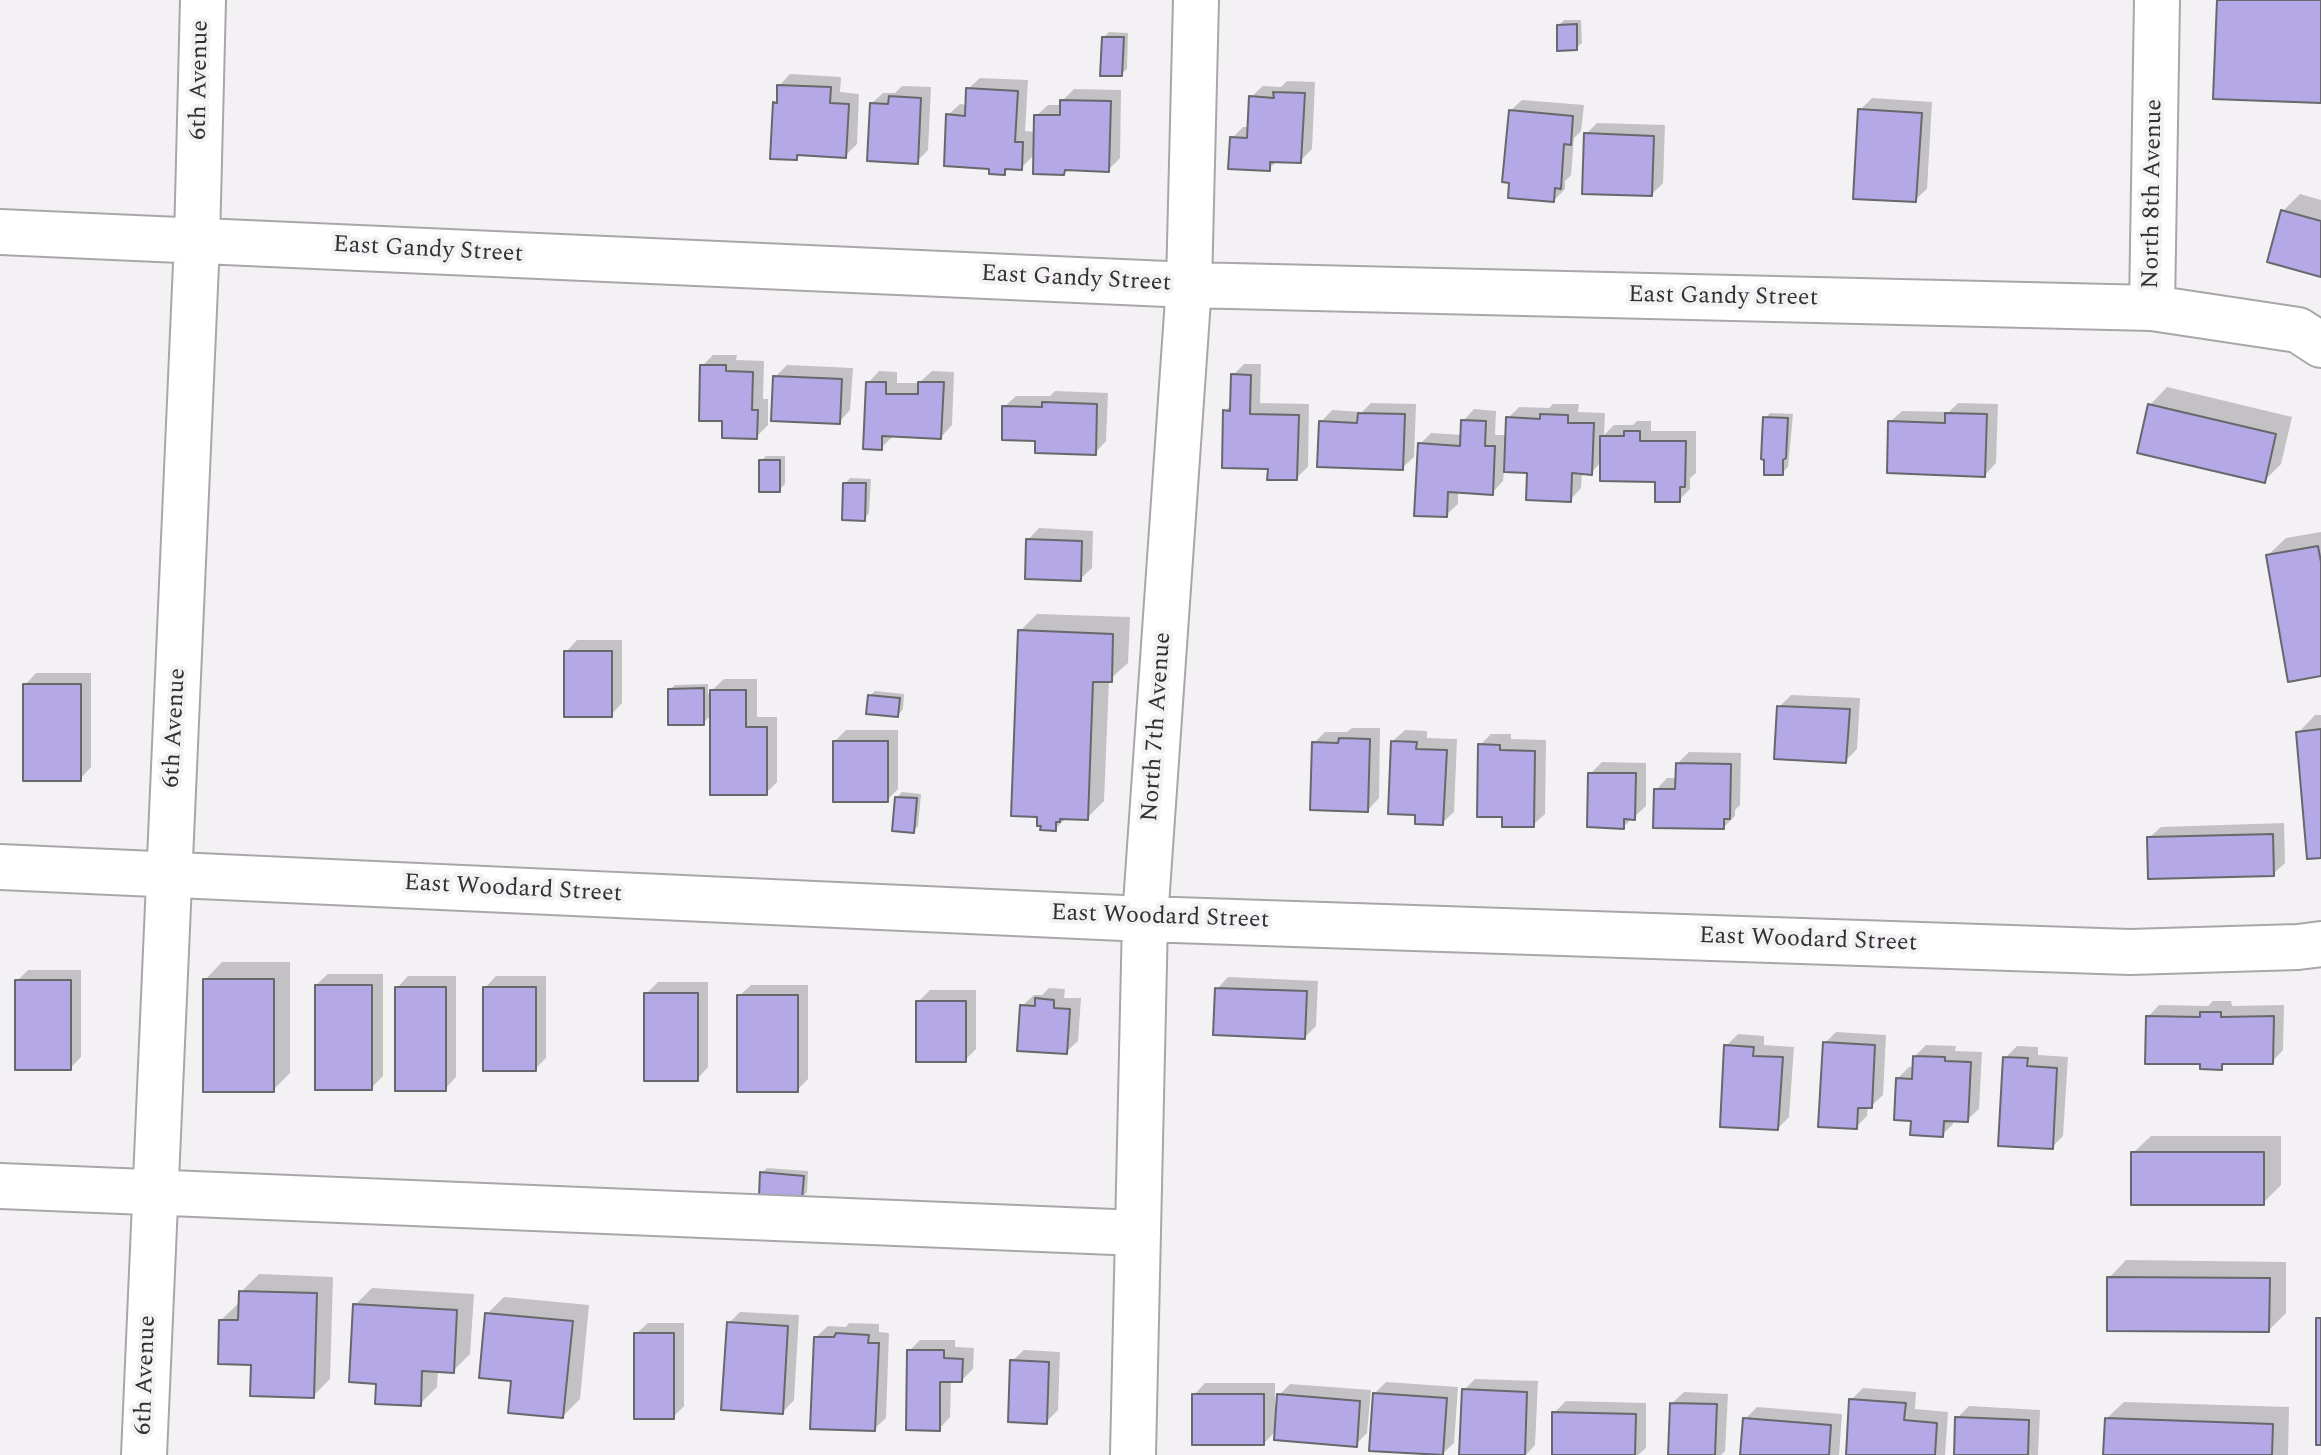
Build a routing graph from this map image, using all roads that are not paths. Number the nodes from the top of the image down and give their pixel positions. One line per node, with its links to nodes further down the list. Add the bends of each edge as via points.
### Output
1 (203, 0): 5 (street, 6th Avenue)
2 (1196, 0): 6 (street, North 7th Avenue)
3 (2157, 0): 7 (street, North 8th Avenue)
4 (0, 232): 5 (street, East Gandy Street)
5 (197, 241): 6 (street, East Gandy Street); 10 (street, 6th Avenue)
6 (1189, 285): 7 (street, East Gandy Street); 11 (street, North 7th Avenue)
7 (2152, 308): 8 (street, North 8th Avenue, via 2298,330)
8 (2321, 345)
9 (0, 867): 10 (street, East Woodard Street)
10 (169, 875): 11 (street, East Woodard Street); 14 (street, 6th Avenue)
11 (1145, 919): 12 (street, East Woodard Street, via 2130,952); 15 (street, North 7th Avenue)
12 (2321, 944)
13 (0, 1186): 14 (street)
14 (155, 1192): 15 (street); 16 (street, 6th Avenue)
15 (1138, 1233): 17 (street, North 7th Avenue)
16 (144, 1455)
17 (1133, 1455)

